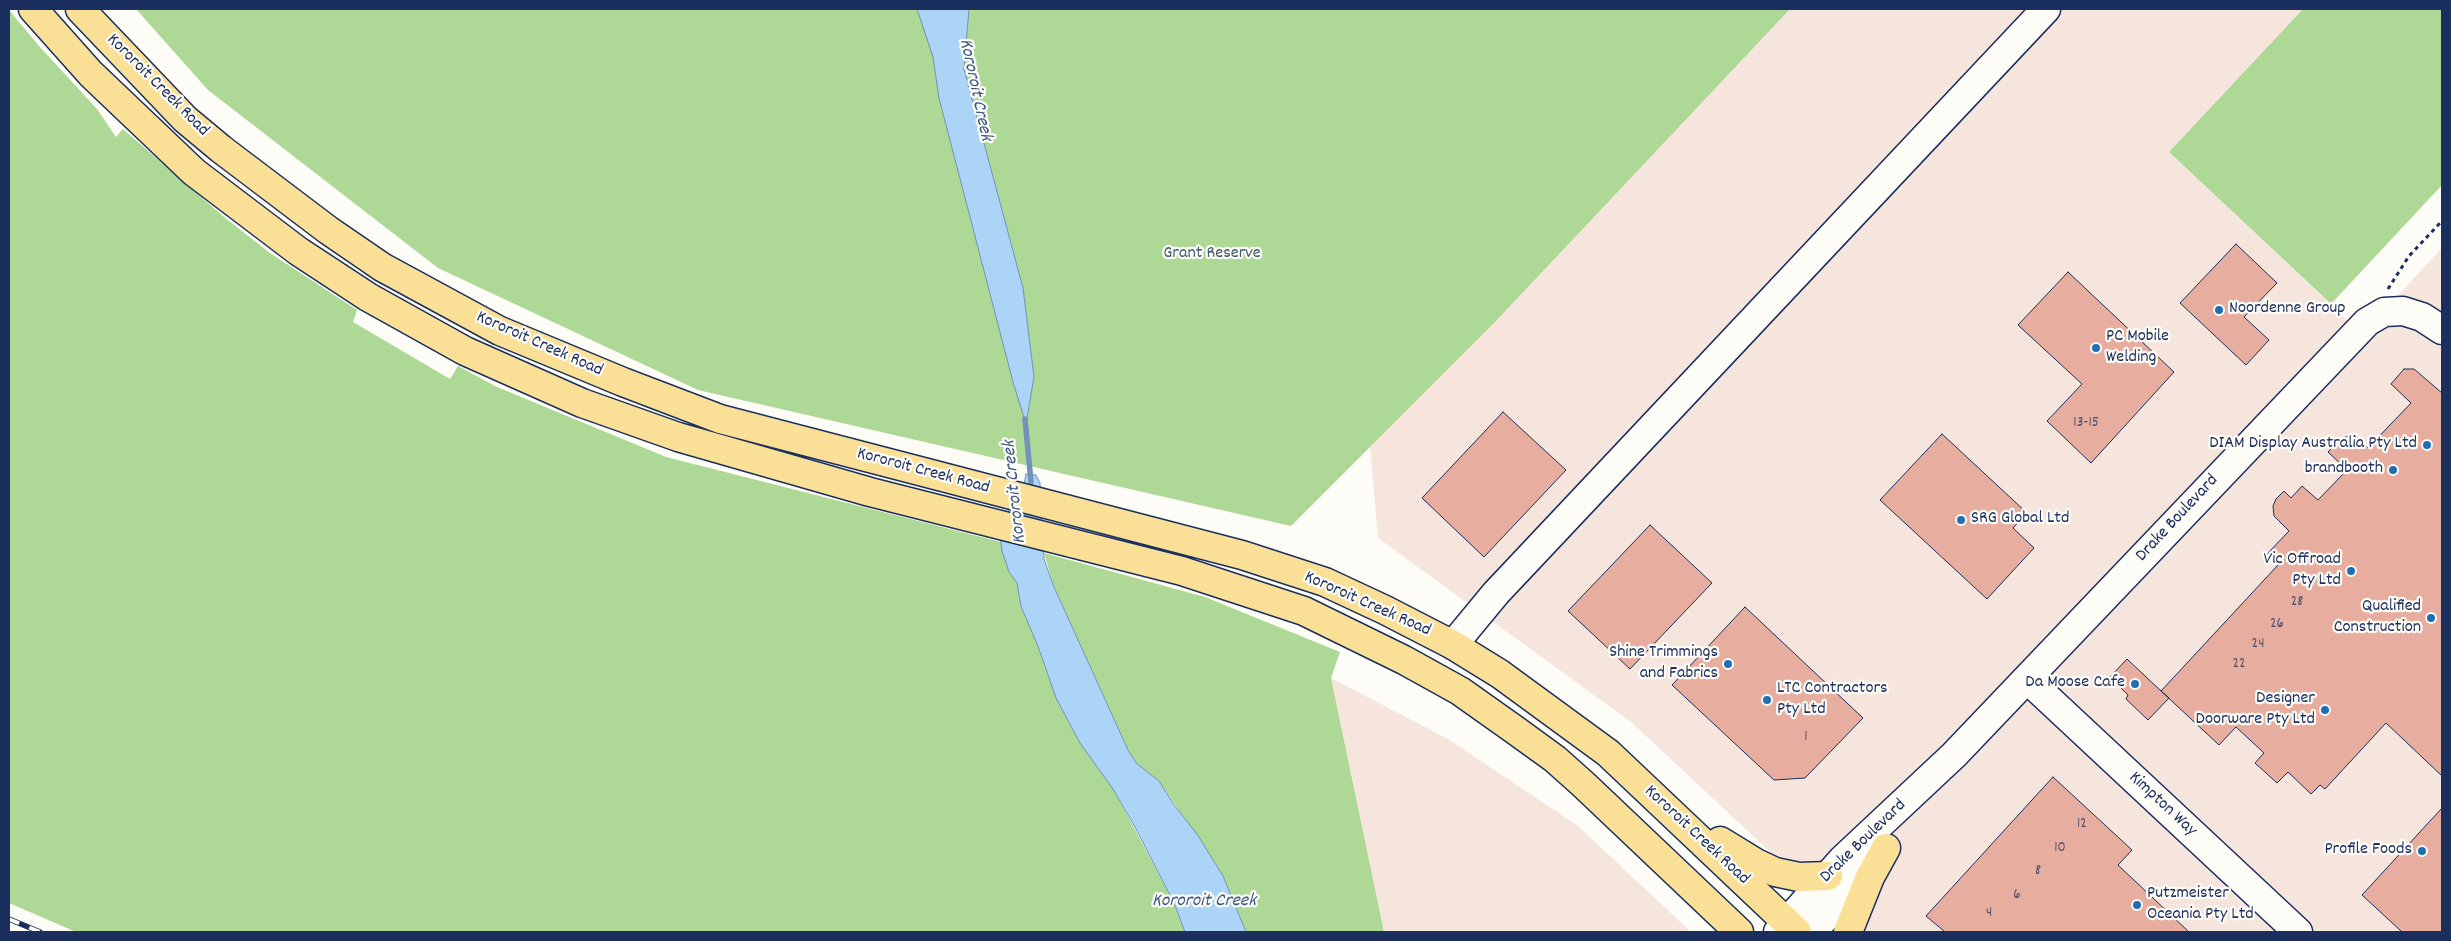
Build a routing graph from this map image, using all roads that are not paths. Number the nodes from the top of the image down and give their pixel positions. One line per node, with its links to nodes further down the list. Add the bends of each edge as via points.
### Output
1 (33, 9): 12 (main road, Kororoit Creek Road, via 91,74 194,172 298,251 368,297 465,351 582,403 678,437 870,492 1182,570 1304,611 1460,691 1555,759)
2 (80, 9): 5 (main road, Kororoit Creek Road, via 184,119 328,230 382,266 500,331 720,419 1242,556 1325,582)
3 (2046, 9): 5 (street, via 1496,592)
4 (2442, 330): 6 (street, Drake Boulevard, via 2422,317 2403,311 2384,312 2367,322)
5 (1453, 645): 8 (main road, Kororoit Creek Road, via 1554,712 1608,753)
6 (2027, 679): 7 (street, Drake Boulevard); 15 (street, Kimpton Way)
7 (1954, 755): 9 (street, Drake Boulevard); 10 (street, Drake Boulevard)
8 (1661, 801): 10 (main road, via 1756,863 1790,876); 11 (main road, Kororoit Creek Road)
9 (1886, 848): 13 (street, Drake Boulevard); 14 (main road, via 1870,877)
10 (1828, 876): 11 (street, Drake Boulevard)
11 (1787, 929)
12 (1734, 930)
13 (1812, 932)
14 (1848, 932)
15 (2298, 932)

